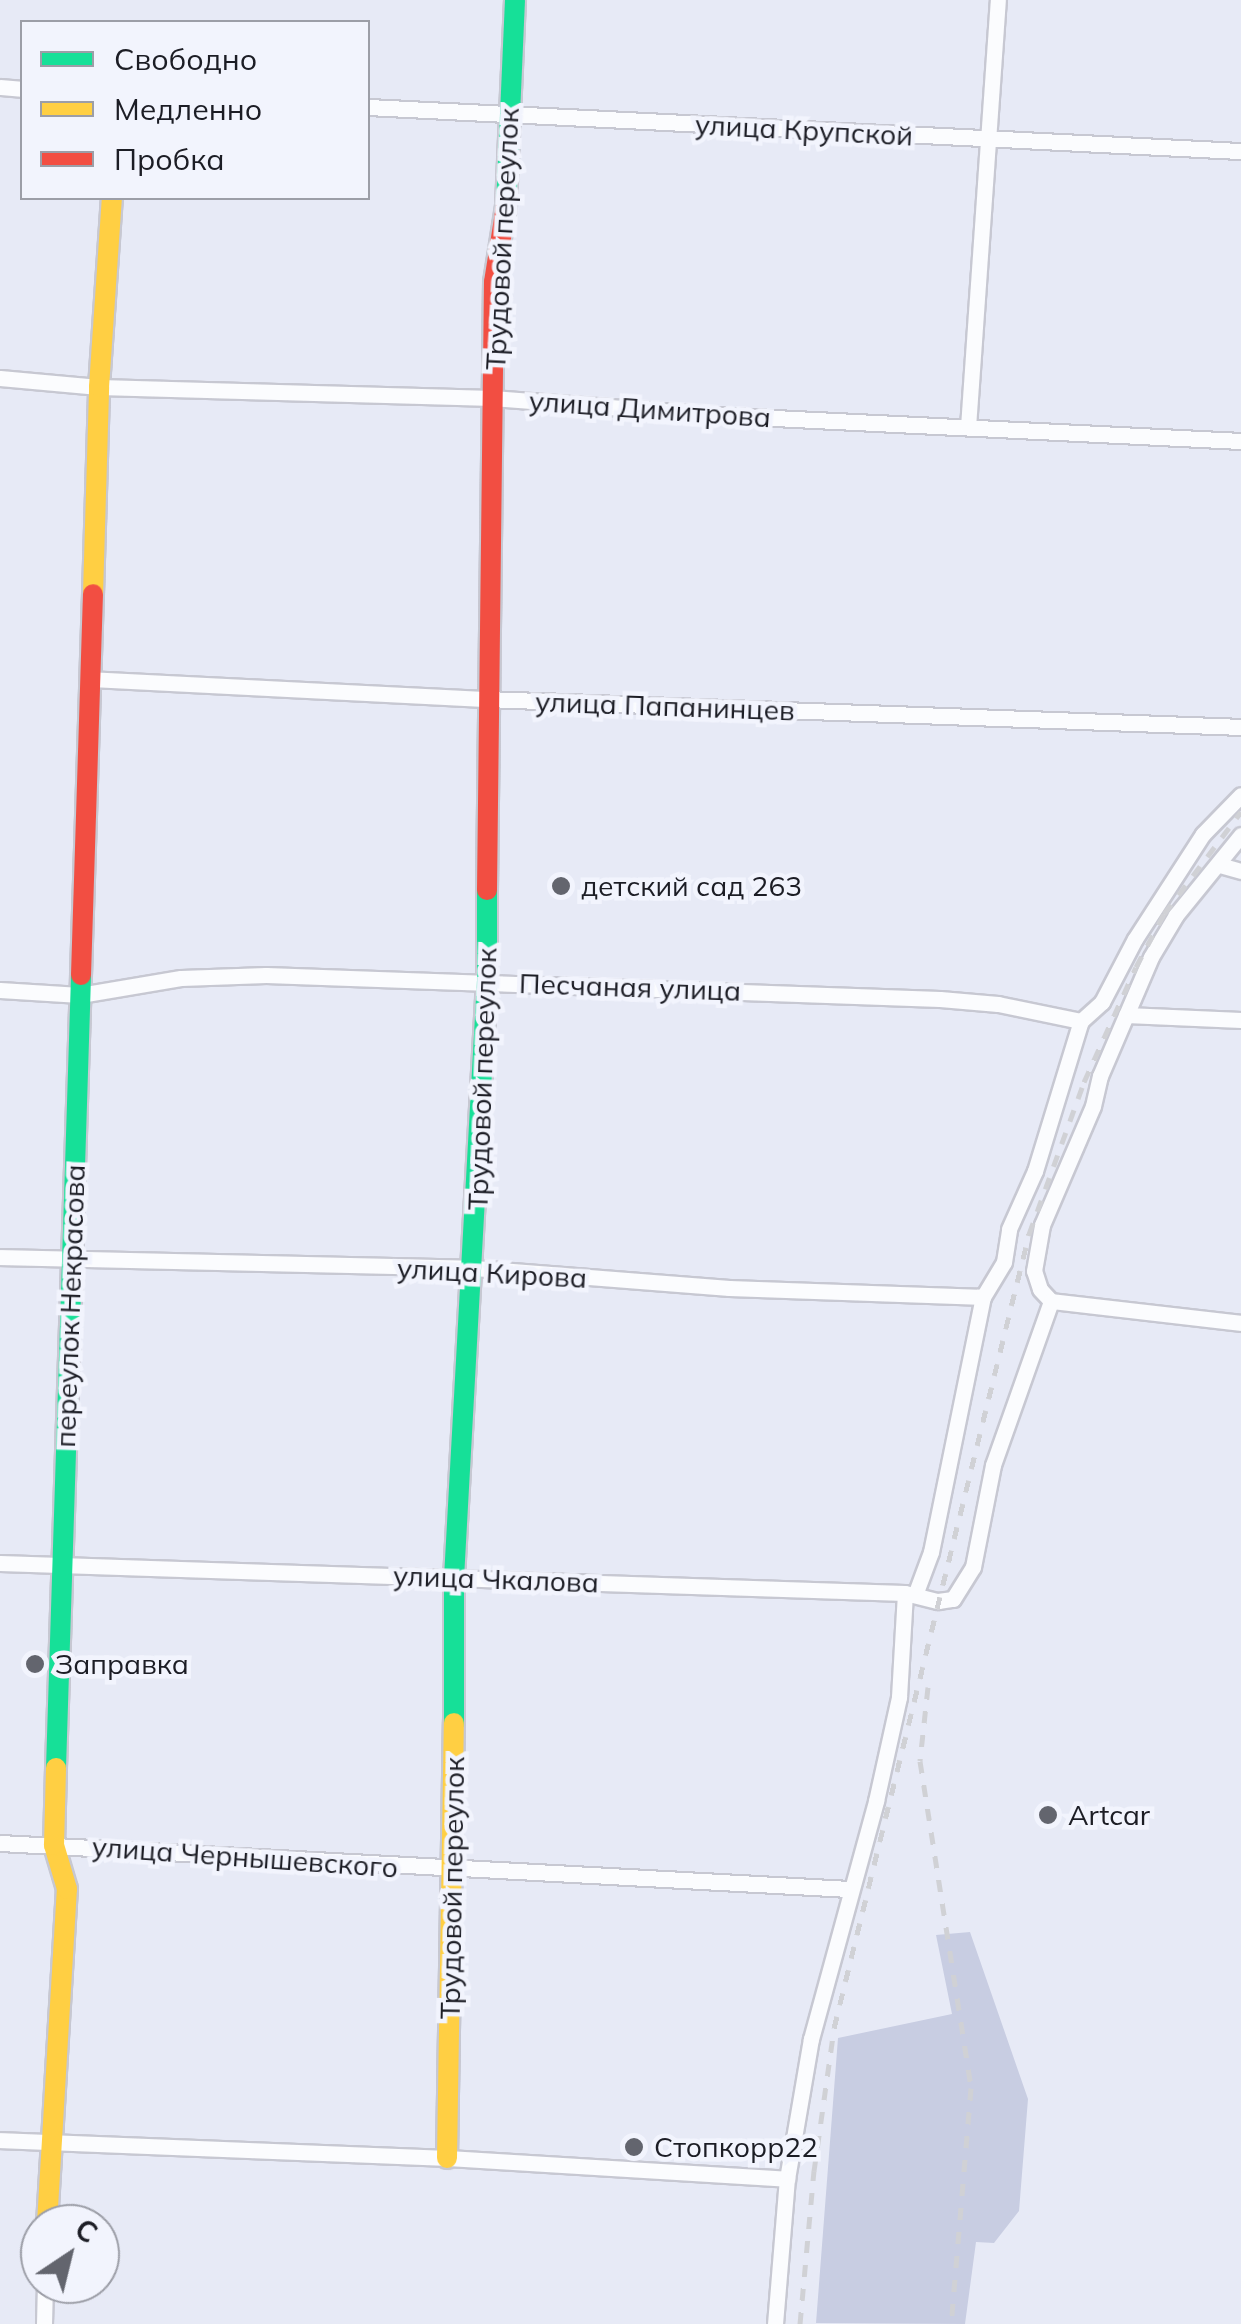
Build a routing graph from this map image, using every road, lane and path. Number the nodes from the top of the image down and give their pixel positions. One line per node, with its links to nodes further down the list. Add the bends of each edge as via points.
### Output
1 (515, 0): 4 (street, Трудовой переулок)
2 (998, 0): 5 (street)
3 (370, 107): 4 (street, улица Крупской)
4 (510, 112): 5 (street, улица Крупской); 10 (street, Трудовой переулок, via 494,282)
5 (989, 142): 6 (street, улица Крупской); 11 (street)
6 (1241, 151)
7 (112, 200): 9 (street, переулок Некрасова)
8 (0, 378): 9 (street, улица Димитрова)
9 (98, 387): 10 (street, улица Димитрова); 13 (street, переулок Некрасова)
10 (494, 398): 11 (street, улица Димитрова); 14 (street, Трудовой переулок)
11 (968, 427): 12 (street, улица Димитрова)
12 (1241, 441)
13 (89, 678): 14 (street, улица Папанинцев); 22 (street, переулок Некрасова)
14 (486, 699): 15 (street, улица Папанинцев); 20 (street, Трудовой переулок)
15 (1241, 727)
16 (1241, 795): 25 (street, via 1173,877 1102,1002)
17 (1241, 834): 18 (street)
18 (1220, 865): 19 (street); 23 (street, via 1176,915)
19 (1241, 871)
20 (487, 981): 22 (street, Песчаная улица, via 266,975 181,978); 25 (street, Песчаная улица, via 940,1000); 28 (street, Трудовой переулок)
21 (0, 990): 22 (street, Песчаная улица)
22 (80, 995): 27 (street, переулок Некрасова)
23 (1126, 1016): 24 (street); 30 (street, via 1042,1225 1034,1270)
24 (1241, 1020)
25 (1081, 1021): 29 (street, via 1009,1229 1004,1262)
26 (0, 1258): 27 (street, улица Кирова)
27 (72, 1261): 28 (street, улица Кирова); 33 (street, переулок Некрасова)
28 (474, 1268): 29 (street, улица Кирова, via 729,1288); 34 (street, Трудовой переулок)
29 (983, 1296): 35 (street, via 931,1552)
30 (1051, 1301): 31 (street); 35 (street, улица Чкалова, via 993,1465 973,1567 953,1599)
31 (1241, 1323)
32 (0, 1563): 33 (street, улица Чкалова)
33 (62, 1565): 34 (street, улица Чкалова); 37 (street, переулок Некрасова)
34 (454, 1578): 35 (street, улица Чкалова); 38 (street, Трудовой переулок)
35 (910, 1594): 39 (street, via 898,1697)
36 (0, 1843): 37 (street, улица Чернышевского)
37 (54, 1844): 38 (street, улица Чернышевского); 41 (street, переулок Некрасова, via 67,1889)
38 (454, 1870): 39 (street, улица Чернышевского); 42 (street, Трудовой переулок)
39 (849, 1888): 43 (street, via 811,2038)
40 (0, 2140): 41 (street)
41 (51, 2142): 42 (street); 44 (street, переулок Некрасова)
42 (446, 2158): 43 (street)
43 (787, 2179): 45 (street)
44 (47, 2204)
45 (775, 2324)

